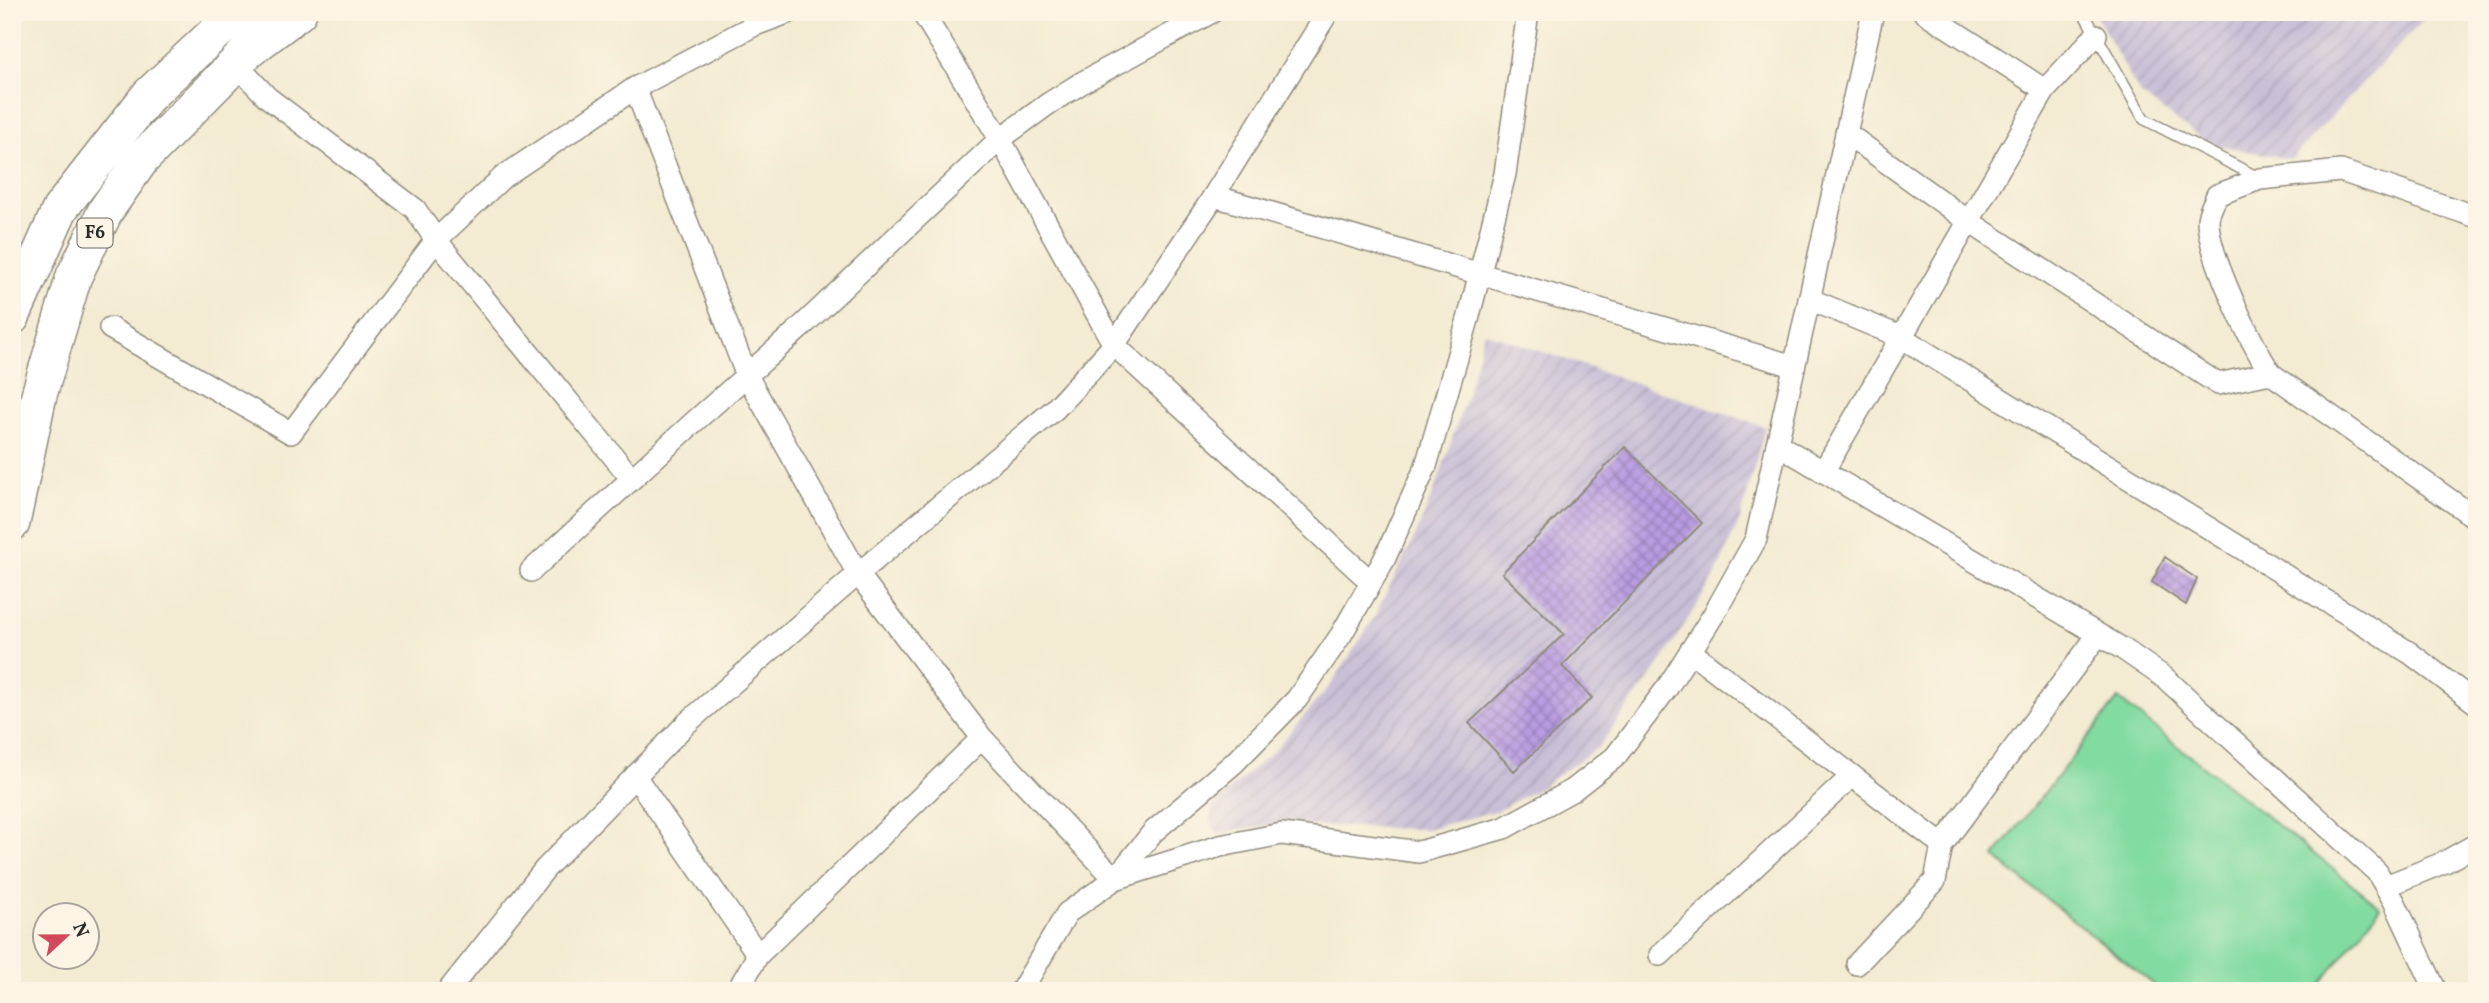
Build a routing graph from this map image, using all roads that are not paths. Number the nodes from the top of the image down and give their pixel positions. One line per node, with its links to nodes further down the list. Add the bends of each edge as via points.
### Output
1 (244, 12): 24 (highway, F6, via 149,94 60,209)
2 (299, 12): 12 (highway, F6)
3 (790, 12): 13 (street, via 754,25)
4 (922, 12): 16 (street)
5 (1212, 12): 16 (street, via 1083,82)
6 (1328, 12): 18 (street)
7 (1528, 12): 22 (street, via 1505,174)
8 (1873, 12): 15 (street)
9 (1924, 12): 14 (street)
10 (2082, 12): 11 (lane)
11 (2096, 35): 14 (street); 17 (lane, via 2144,119)
12 (236, 64): 21 (street, via 267,97 415,209); 35 (highway, F6, via 141,160 106,210 74,276 38,395)
13 (635, 88): 21 (street, via 503,177); 30 (street)
14 (2045, 90): 20 (street)
15 (1846, 132): 20 (street); 23 (street)
16 (1000, 139): 27 (street); 30 (street)
17 (2260, 179): 19 (street, via 2342,171); 29 (street, via 2217,195 2208,218 2212,249)
18 (1214, 196): 22 (street); 27 (street)
19 (2477, 217)
20 (1968, 221): 26 (street); 29 (street, via 2218,384)
21 (436, 240): 25 (street, via 291,433); 33 (street)
22 (1480, 274): 28 (street); 38 (street, via 1426,466)
23 (1809, 299): 26 (street); 28 (street)
24 (12, 317)
25 (110, 328)
26 (1901, 337): 32 (street); 41 (street, via 2410,653)
27 (1114, 345): 37 (street, via 1055,409); 38 (street)
28 (1794, 366): 31 (street)
29 (2270, 373): 34 (street)
30 (747, 376): 33 (street); 37 (street)
31 (1777, 444): 32 (street); 40 (street, via 1756,539)
32 (1823, 472): 39 (street)
33 (632, 479): 36 (street)
34 (2477, 519)
35 (12, 523)
36 (531, 571)
37 (858, 574): 42 (street); 43 (street, via 687,723)
38 (1371, 582): 47 (street, via 1297,699 1234,763 1153,832)
39 (2098, 635): 46 (street); 48 (street, via 2165,678 2377,873)
40 (1690, 651): 44 (street); 47 (street, via 1615,757 1573,790 1504,828 1419,852 1282,835 1220,846)
41 (2477, 704)
42 (982, 737): 47 (street); 49 (street)
43 (635, 776): 49 (street); 52 (street, via 545,869)
44 (1852, 776): 46 (street); 50 (street)
45 (2477, 844): 48 (street)
46 (1942, 845): 51 (street, via 1935,881)
47 (1115, 879): 54 (street, via 1067,914)
48 (2385, 886): 55 (street)
49 (758, 954): 53 (street)
50 (1660, 955)
51 (1857, 964)
52 (449, 991)
53 (737, 991)
54 (1021, 991)
55 (2436, 991)

